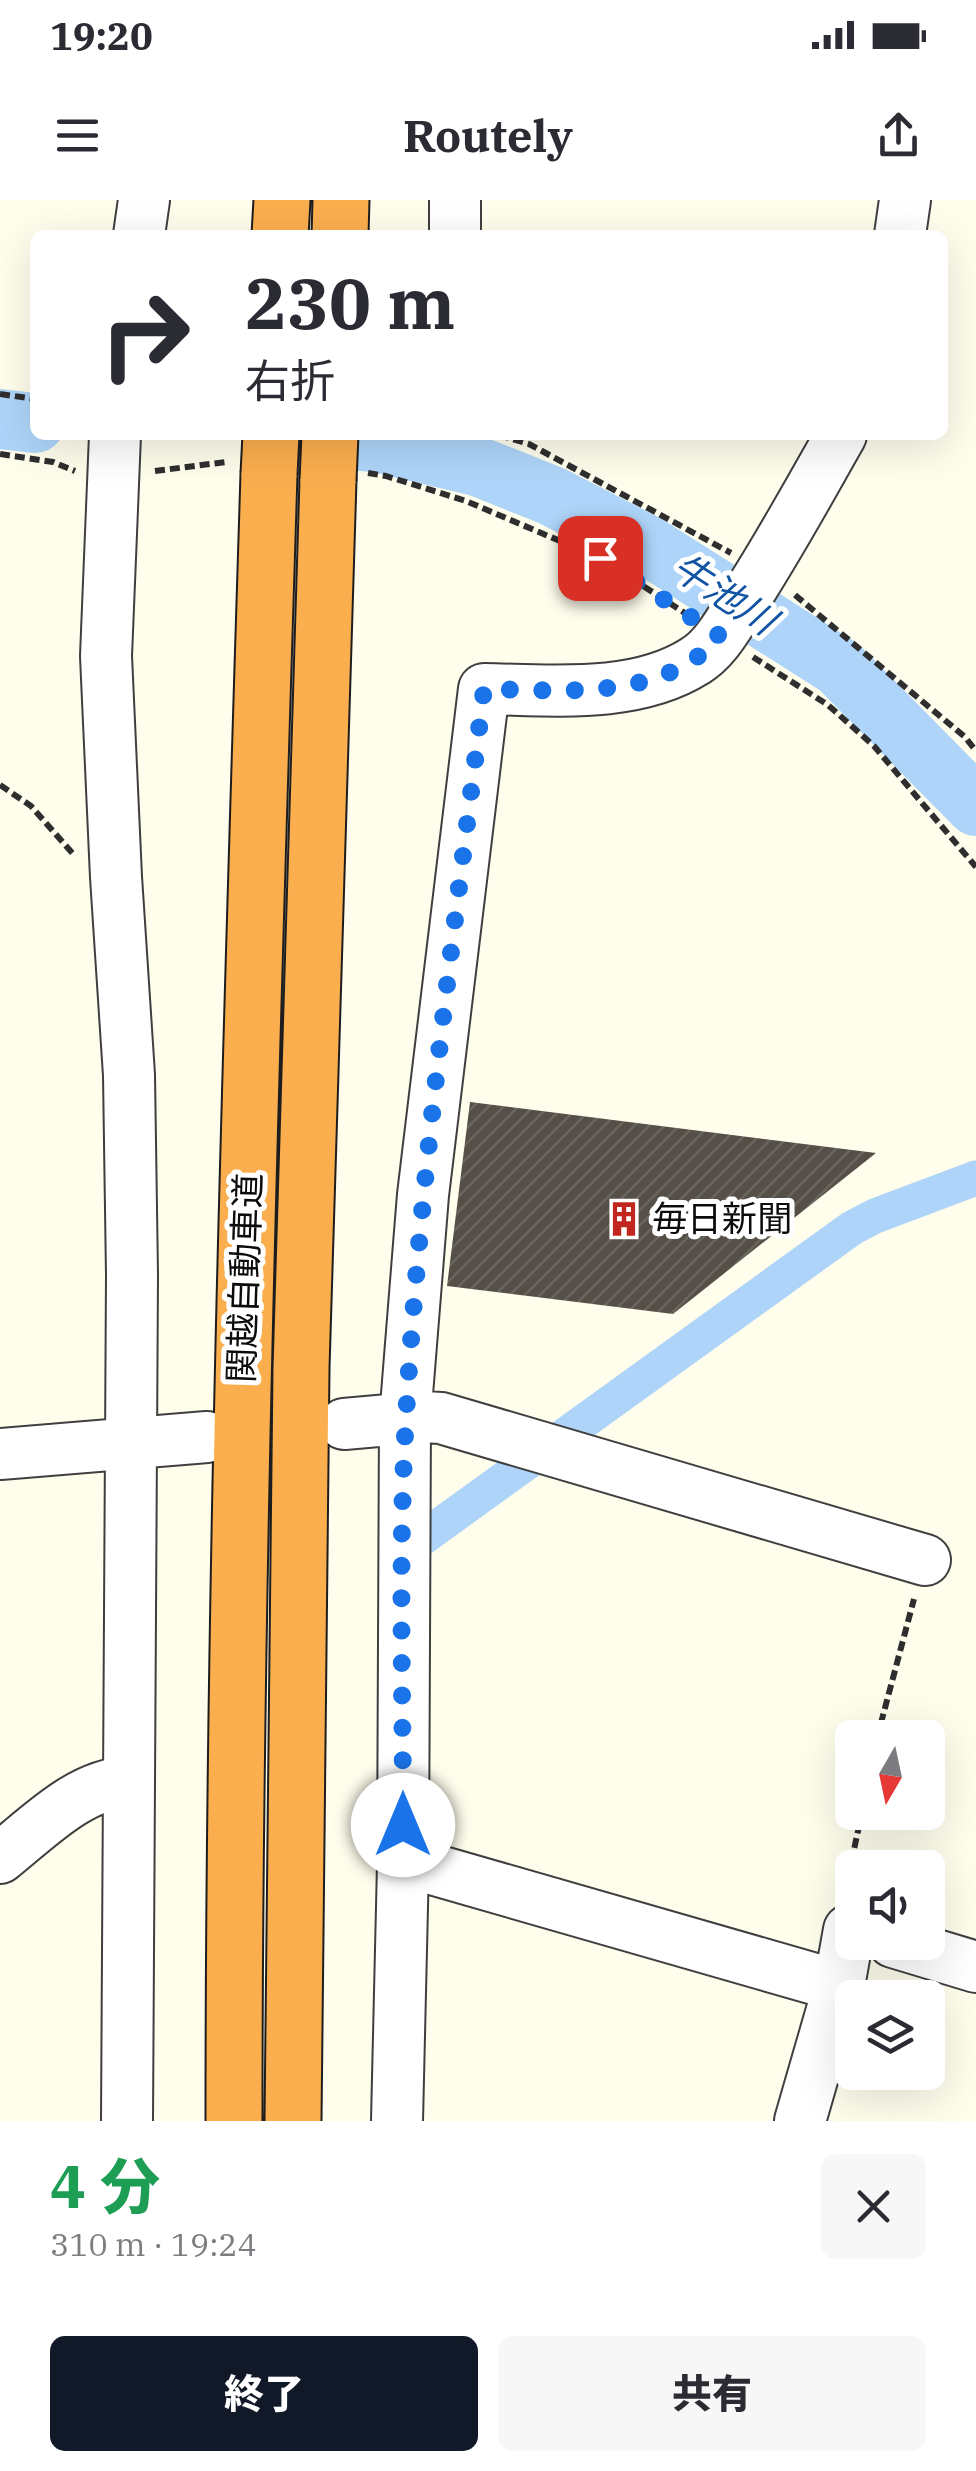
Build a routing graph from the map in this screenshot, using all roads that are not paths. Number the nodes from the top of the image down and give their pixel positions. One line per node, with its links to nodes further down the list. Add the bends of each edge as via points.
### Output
1 (144, 200): 6 (street)
2 (282, 200): 7 (highway)
3 (341, 200): 8 (highway)
4 (455, 200): 9 (street)
5 (905, 200): 10 (street)
6 (140, 230)
7 (280, 230)
8 (340, 230)
9 (455, 230)
10 (901, 230)
11 (837, 440): 15 (street, via 758,579 696,660 615,688 484,689 423,1196)
12 (259, 457): 31 (highway, 関越自動車道)
13 (114, 458): 18 (street, via 106,656 130,1076)
14 (336, 462): 32 (highway, 関越自動車道, via 301,1368)
15 (406, 1419): 16 (street); 20 (street, via 441,1418); 25 (street)
16 (344, 1424)
17 (207, 1437): 18 (street)
18 (128, 1444): 19 (street); 22 (street)
19 (0, 1454)
20 (924, 1560)
21 (89, 1751): 23 (street, via 70,1778)
22 (129, 1782): 24 (street, via 106,1784 74,1800); 30 (street)
23 (0, 1830)
24 (0, 1858)
25 (403, 1864): 28 (street); 33 (street)
26 (945, 1958): 27 (street)
27 (976, 1967)
28 (835, 1985)
29 (835, 1997): 34 (street)
30 (127, 2121)
31 (234, 2121)
32 (293, 2121)
33 (397, 2121)
34 (800, 2121)

